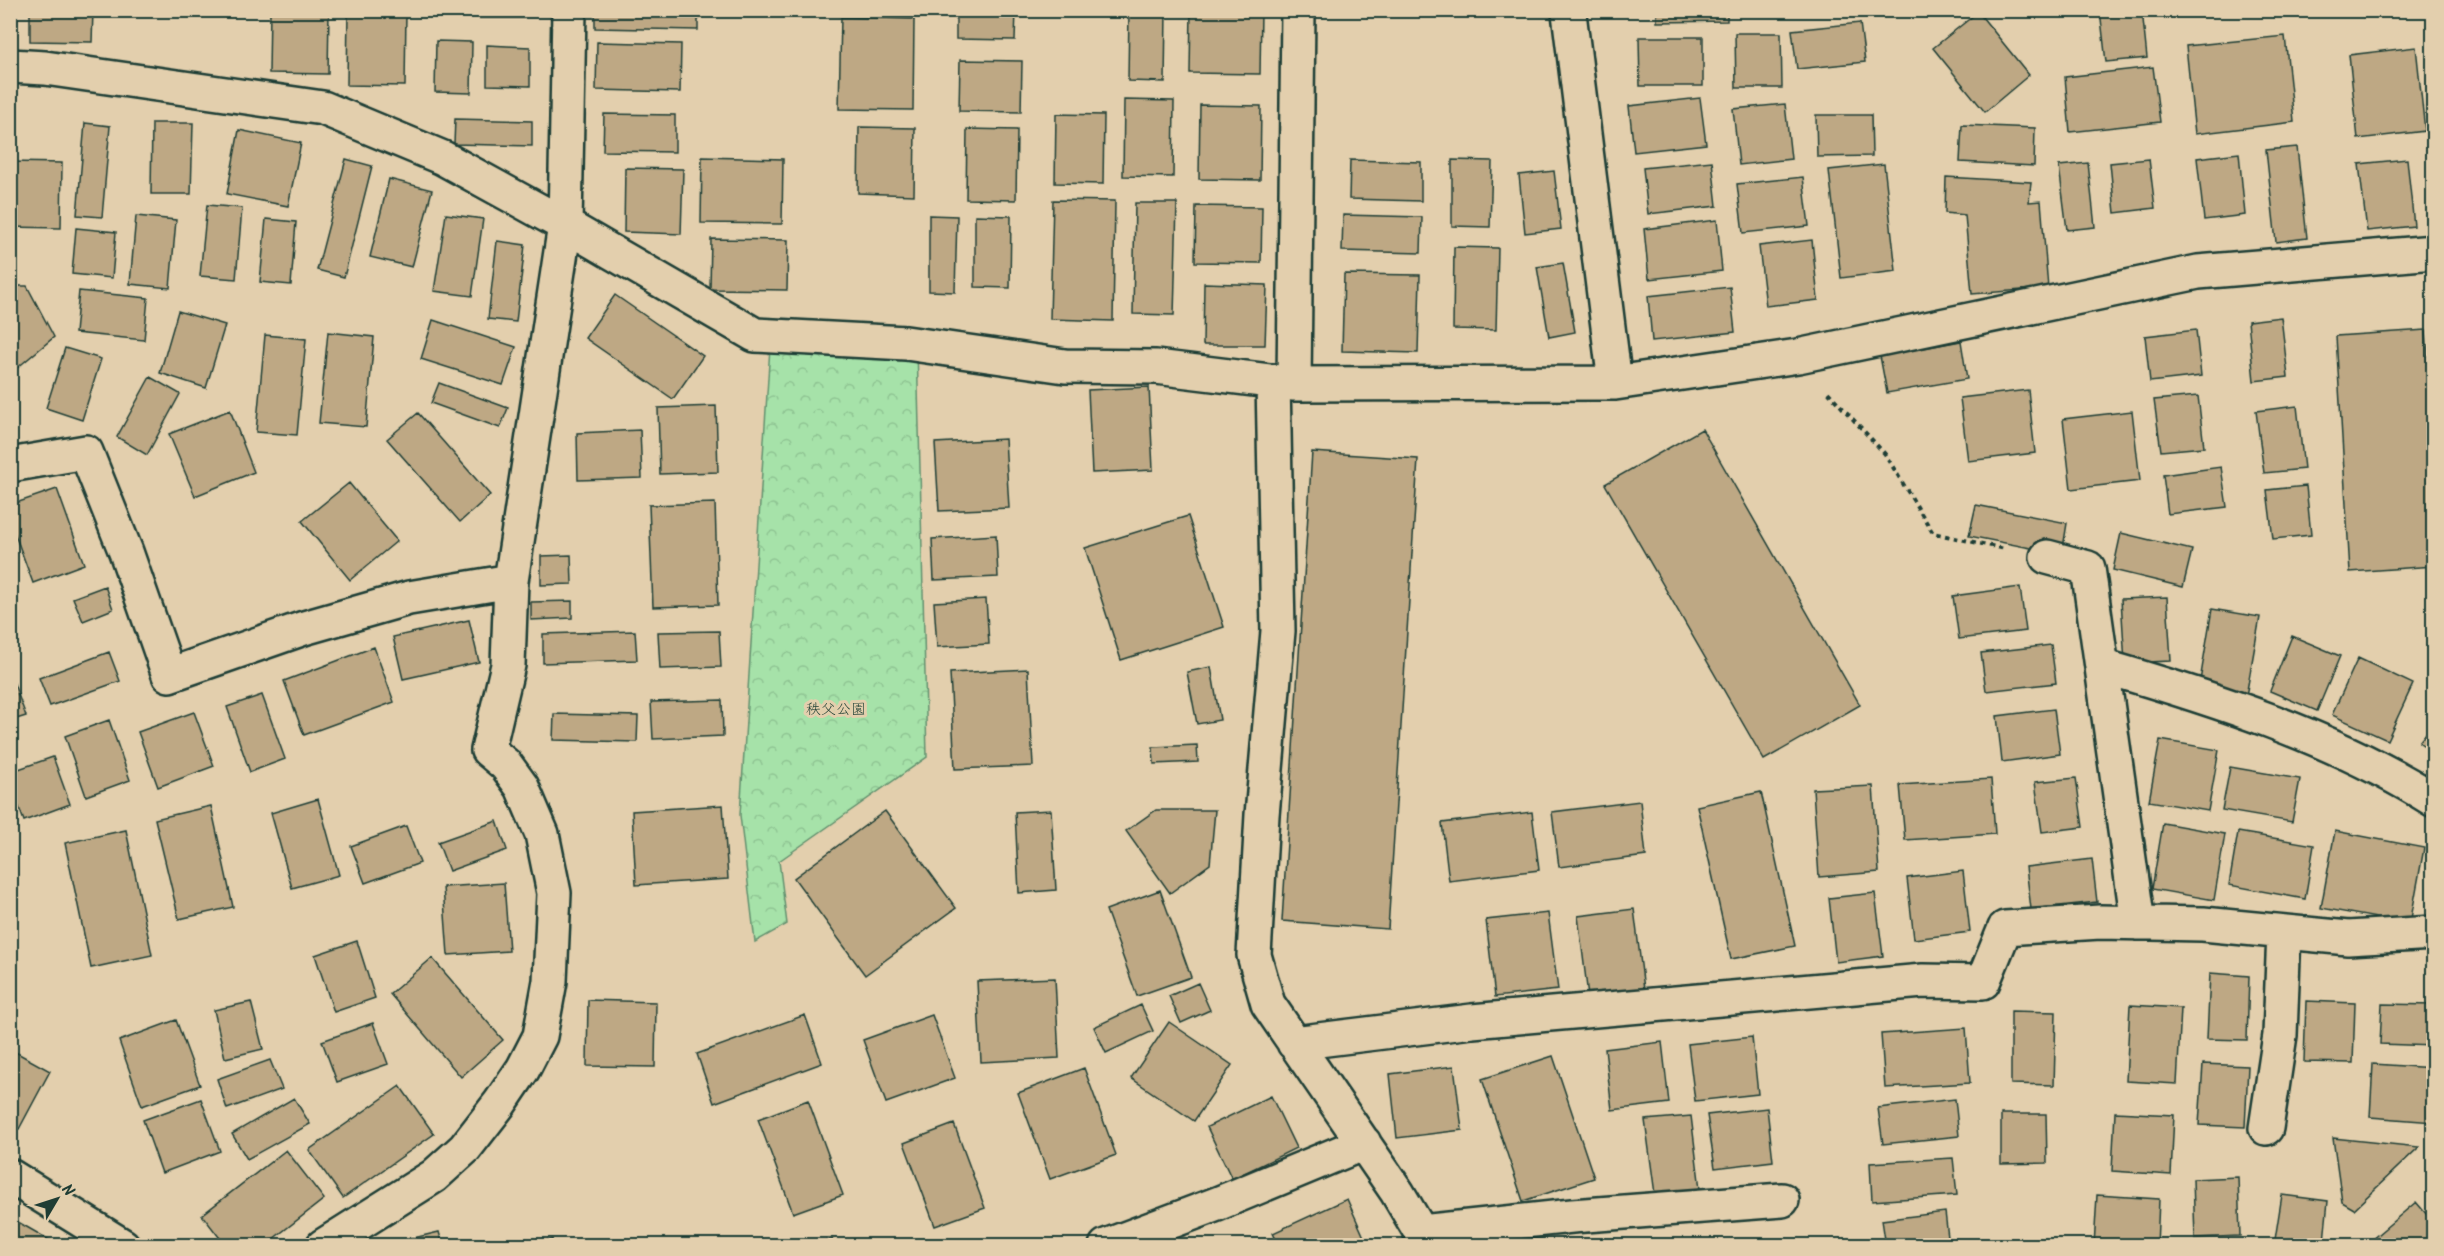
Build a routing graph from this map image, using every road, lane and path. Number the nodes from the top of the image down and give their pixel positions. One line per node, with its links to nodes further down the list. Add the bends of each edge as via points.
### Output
1 (569, 10): 5 (street)
2 (1298, 10): 8 (street)
3 (1569, 13): 9 (street)
4 (10, 66): 5 (street, via 323,108 443,158)
5 (565, 225): 8 (street, via 755,335 906,343 1065,366 1156,367); 12 (street)
6 (2433, 252): 7 (street, via 2198,272)
7 (1808, 369): 9 (street); 11 (path, via 1885,454 1934,533)
8 (1283, 383): 9 (street); 18 (street, via 1278,631 1254,955 1268,1004)
9 (1615, 383)
10 (10, 465): 12 (street, via 86,452 169,675 304,628 409,598)
11 (2047, 557): 13 (street, via 2088,568)
12 (511, 581): 25 (street, via 508,665 488,750 506,765 522,787 542,834 554,893 550,981 540,1036 523,1069 465,1148 434,1176)
13 (2102, 666): 14 (street, via 2250,714 2397,777); 15 (street)
14 (2433, 800)
15 (2138, 923): 16 (street, via 2204,924); 18 (street, via 2004,928 1983,982 1923,981 1472,1021)
16 (2284, 932): 17 (street, via 2348,938); 19 (street, via 2280,1035)
17 (2433, 933)
18 (1294, 1043): 20 (street)
19 (2266, 1128)
20 (1364, 1143): 23 (street); 26 (street)
21 (10, 1176): 24 (street)
22 (1782, 1200): 23 (street, via 1572,1216)
23 (1425, 1239)
24 (123, 1245)
25 (323, 1245)
26 (1106, 1245)

